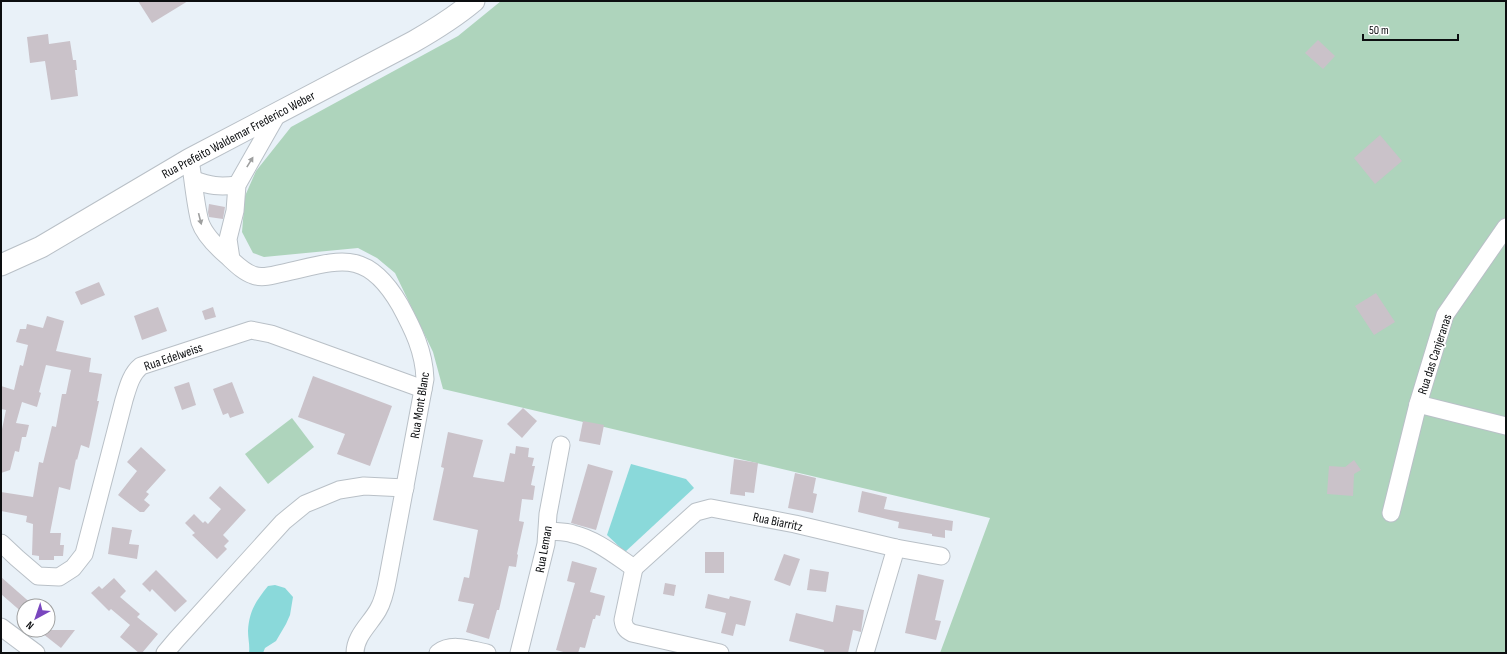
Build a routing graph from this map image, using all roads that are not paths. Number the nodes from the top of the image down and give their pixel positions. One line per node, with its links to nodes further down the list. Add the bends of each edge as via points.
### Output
1 (474, 1): 2 (main road, Rua Prefeito Waldemar Frederico Weber, via 451,19 413,42)
2 (279, 111): 3 (main road, Rua Prefeito Waldemar Frederico Weber); 5 (street, one-way to 2)
3 (190, 158): 4 (street, Rua Mont Blanc); 8 (main road, Rua Prefeito Waldemar Frederico Weber, via 41,247)
4 (194, 180): 5 (street, via 208,186); 7 (street, Rua Mont Blanc, one-way to 7, via 200,223 214,244)
5 (236, 184): 7 (street, via 235,211 228,239)
6 (1506, 227): 10 (street, Rua das Canjeranas, via 1445,315)
7 (231, 259): 9 (street, Rua Mont Blanc, via 253,275 264,277 343,261 358,263 372,271 394,294 411,327 424,364)
8 (1, 265)
9 (423, 388): 13 (street, Rua Mont Blanc); 16 (street, Rua Edelweiss, via 272,334 251,330 141,366 132,376 124,400 84,554 72,568 59,577 38,576)
10 (1418, 404): 11 (street); 14 (street, Rua das Canjeranas)
11 (1506, 426)
12 (561, 445): 15 (street, Rua Leman, via 548,514)
13 (404, 488): 22 (street, via 364,486 346,489 305,504 283,522); 23 (street, Rua Mont Blanc, via 384,595 376,614 358,639)
14 (1391, 513)
15 (548, 531): 19 (street, via 572,533 583,537); 26 (street, Rua Leman)
16 (1, 542)
17 (896, 548): 18 (street, Rua Biarritz); 19 (street, Rua Biarritz, via 712,508 696,512); 28 (street)
18 (941, 556)
19 (634, 568): 27 (street, via 623,620 627,630)
20 (1, 627): 21 (street)
21 (36, 653)
22 (165, 653)
23 (355, 653)
24 (438, 653): 25 (street, via 453,647)
25 (487, 653)
26 (519, 653)
27 (720, 653)
28 (865, 653)

